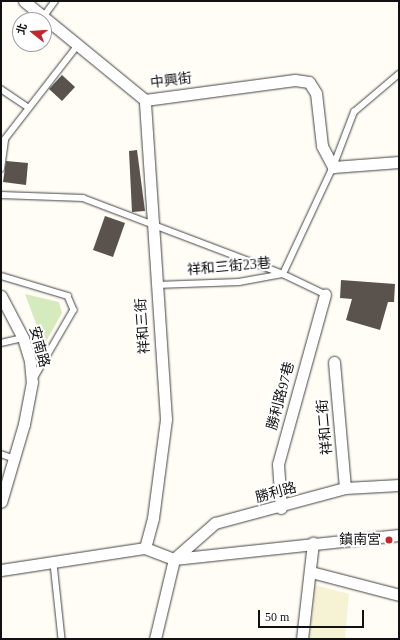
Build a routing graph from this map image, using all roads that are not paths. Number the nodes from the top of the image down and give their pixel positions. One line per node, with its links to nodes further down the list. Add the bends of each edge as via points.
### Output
1 (24, 1): 3 (street, 中興街)
2 (54, 1): 4 (lane)
3 (39, 12)
4 (47, 12)
5 (52, 23): 6 (street, 中興街)
6 (78, 45): 9 (street, 中興街); 10 (lane)
7 (399, 74): 12 (lane, 祥和三街23巷, via 354,112)
8 (1, 89): 10 (lane)
9 (145, 100): 12 (street, 中興街, via 295,80 309,82 316,93 322,146); 15 (street, 祥和三街)
10 (28, 107): 13 (lane, via 5,139)
11 (399, 162): 12 (street)
12 (333, 167): 16 (lane, 祥和三街23巷)
13 (1, 169)
14 (1, 195): 15 (lane, via 83,198)
15 (152, 226): 16 (lane); 18 (street, 祥和三街)
16 (283, 274): 18 (lane, 祥和三街23巷, via 239,282); 19 (lane)
17 (1, 276): 24 (lane, via 68,296 74,310)
18 (155, 285): 33 (street, 祥和三街, via 166,419 153,518)
19 (325, 294): 30 (street, 勝利路97巷, via 278,464)
20 (1, 296): 21 (street, 安南路, via 13,313)
21 (23, 338): 22 (lane); 24 (street, 安南路, via 30,361)
22 (1, 343)
23 (334, 362): 28 (street, 祥和二街)
24 (32, 382): 26 (street, 安南路)
25 (1, 454): 26 (lane)
26 (15, 459): 29 (street, 安南路)
27 (399, 484): 28 (street, 勝利路)
28 (345, 488): 30 (street, 勝利路)
29 (1, 502)
30 (281, 508): 34 (street, 勝利路, via 215,523)
31 (399, 535): 32 (street)
32 (313, 543): 34 (street); 37 (street)
33 (145, 548): 34 (street); 35 (street)
34 (174, 559): 40 (street)
35 (54, 564): 36 (street); 39 (lane)
36 (1, 570)
37 (311, 572): 38 (street); 41 (street)
38 (399, 595)
39 (62, 639)
40 (155, 639)
41 (302, 639)

